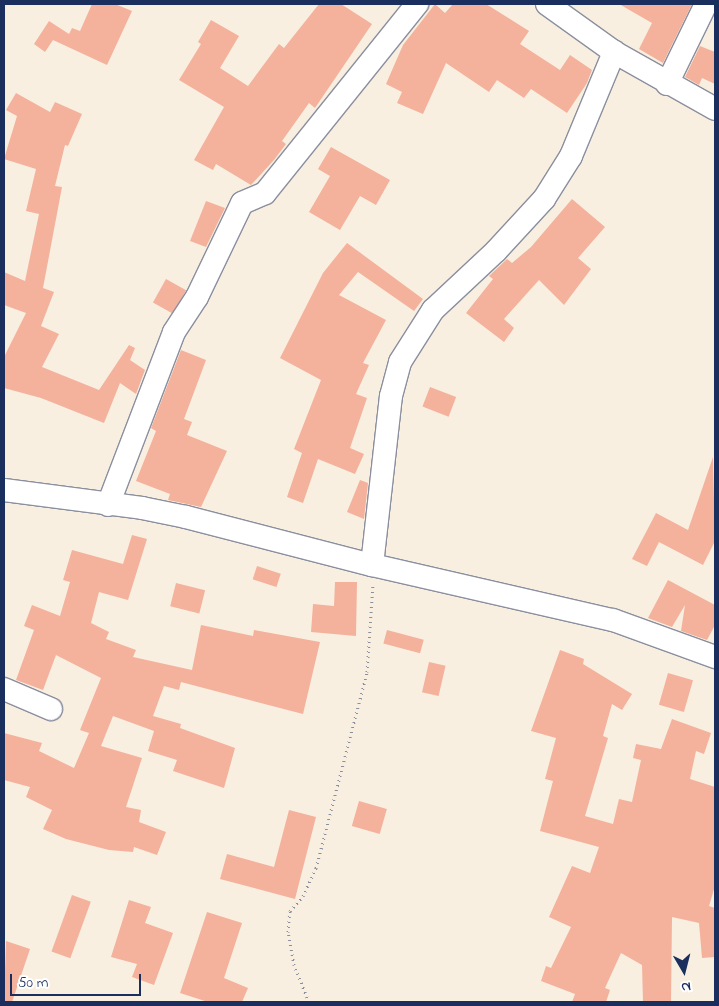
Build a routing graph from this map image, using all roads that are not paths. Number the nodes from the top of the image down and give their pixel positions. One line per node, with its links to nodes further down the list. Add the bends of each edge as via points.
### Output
1 (417, 4): 8 (street, via 265,193 242,203 197,297 174,332)
2 (547, 4): 4 (street)
3 (706, 4): 5 (street)
4 (614, 52): 5 (street); 9 (street, via 571,156 544,199 496,251 433,310 400,362 391,396)
5 (667, 84): 6 (street)
6 (715, 109)
7 (4, 490): 8 (street)
8 (108, 505): 9 (street, via 186,517)
9 (372, 565): 10 (street, via 613,620)
10 (715, 657)
11 (4, 690): 12 (street)
12 (51, 709)

